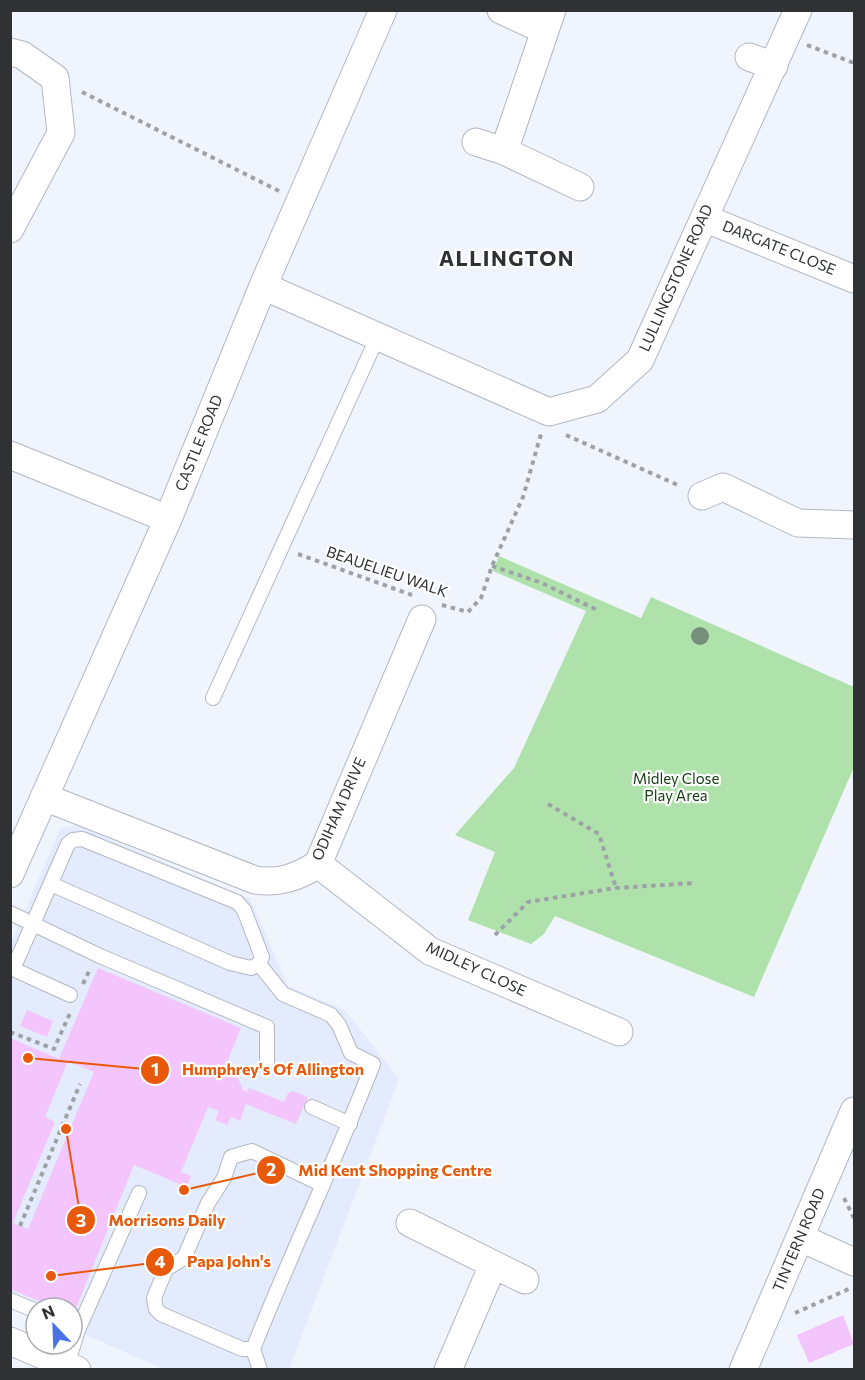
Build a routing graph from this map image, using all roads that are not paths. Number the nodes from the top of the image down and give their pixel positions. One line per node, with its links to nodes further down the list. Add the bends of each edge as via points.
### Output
1 (383, 10): 12 (street, CASTLE ROAD)
2 (501, 10): 4 (street)
3 (798, 10): 9 (street, LULLINGSTONE ROAD, via 787,38 762,62)
4 (548, 20): 7 (street)
5 (10, 52): 10 (street, via 22,55 55,78 61,134)
6 (476, 142): 7 (street)
7 (504, 151): 8 (street)
8 (579, 187)
9 (704, 218): 11 (street, DARGATE CLOSE); 13 (street, LULLINGSTONE ROAD, via 640,360 597,399 546,418)
10 (10, 228)
11 (855, 279)
12 (262, 286): 13 (street); 16 (street, CASTLE ROAD)
13 (378, 336): 19 (lane)
14 (10, 455): 16 (street)
15 (702, 496): 17 (street, via 723,487 798,523)
16 (168, 519): 20 (street, CASTLE ROAD)
17 (855, 525)
18 (425, 606): 21 (street, ODIHAM DRIVE)
19 (213, 698)
20 (44, 797): 21 (street, ODIHAM DRIVE, via 255,880 288,879); 22 (street, CASTLE ROAD)
21 (318, 864): 28 (street, MIDLEY CLOSE, via 430,951)
22 (10, 874)
23 (51, 885): 25 (lane); 26 (lane, via 230,963 251,968); 26 (lane, via 68,844 82,839 237,902 256,938 261,957)
24 (10, 913): 25 (lane)
25 (34, 924): 27 (lane, via 14,969); 29 (lane, via 267,1027)
26 (258, 964): 32 (lane, via 283,994 331,1015 351,1053 373,1064)
27 (75, 993)
28 (619, 1032)
29 (267, 1064)
30 (312, 1107): 32 (lane)
31 (855, 1111): 36 (street, TINTERN ROAD)
32 (350, 1124): 33 (lane)
33 (322, 1185): 44 (lane); 44 (lane, via 252,1151 231,1156 184,1258 166,1269 154,1298 161,1314 242,1349)
34 (139, 1193): 42 (lane)
35 (410, 1223): 38 (street)
36 (801, 1238): 37 (street); 48 (street, TINTERN ROAD)
37 (855, 1262)
38 (493, 1265): 39 (street); 47 (street)
39 (525, 1280)
40 (10, 1300): 41 (lane)
41 (24, 1306)
42 (84, 1310)
43 (10, 1341): 45 (street)
44 (253, 1349): 46 (lane)
45 (70, 1368)
46 (260, 1370)
47 (448, 1370)
48 (743, 1370)

